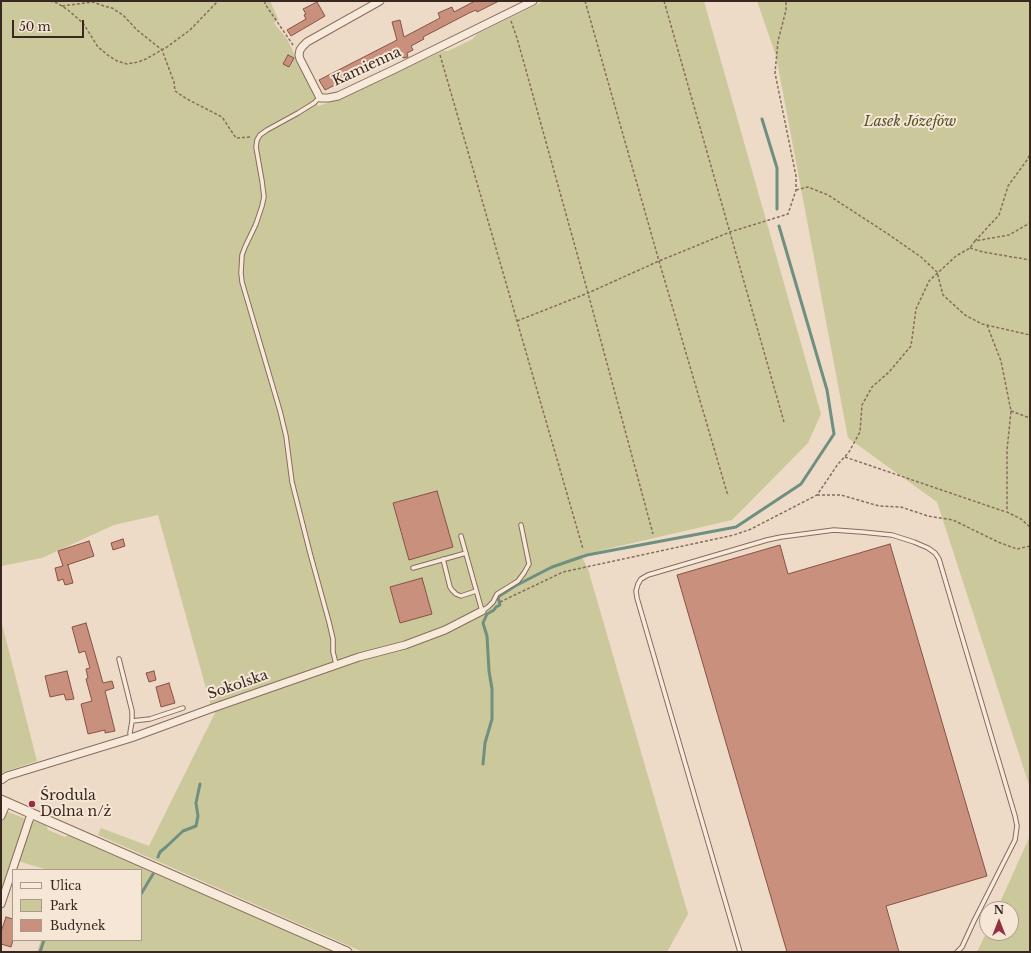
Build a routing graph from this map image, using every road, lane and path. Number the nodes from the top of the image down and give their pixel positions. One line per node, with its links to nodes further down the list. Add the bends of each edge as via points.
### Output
1 (50, 1): 9 (path)
2 (218, 1): 12 (path, via 190,30)
3 (380, 1): 13 (street, via 307,42)
4 (533, 1): 10 (street, Kamienna)
5 (585, 1): 23 (path)
6 (664, 1): 19 (path)
7 (786, 1): 17 (path, via 775,73 796,176)
8 (264, 2): 13 (path, via 295,48)
9 (62, 6): 12 (path, via 93,2 112,8); 12 (path, via 83,24 98,47 117,61 127,64 138,62)
10 (508, 14): 11 (street, Kamienna); 25 (path, via 517,38)
11 (437, 48): 14 (street, Kamienna, via 338,96); 26 (path)
12 (162, 50): 15 (path, via 175,91 222,117 236,138 250,136)
13 (300, 50): 14 (street, Kamienna, via 300,59)
14 (320, 98): 15 (lane, via 267,130)
15 (257, 140): 49 (lane, via 264,197 256,224 242,255 242,282 280,411 292,482 329,622)
16 (1030, 154): 20 (path, via 1008,186 999,215)
17 (796, 190): 19 (path, via 788,214); 24 (path, via 808,187 828,195 921,257)
18 (1030, 223): 20 (path, via 1009,235)
19 (730, 232): 23 (path); 31 (path)
20 (975, 241): 21 (path)
21 (970, 248): 22 (path); 24 (path)
22 (1030, 260)
23 (659, 261): 25 (path); 34 (path)
24 (937, 272): 27 (path, via 943,295 965,315); 32 (path, via 929,281 916,309 911,346 872,387 862,405 860,432)
25 (588, 293): 26 (path); 38 (path)
26 (517, 321): 41 (path)
27 (987, 325): 28 (path); 29 (path, via 1001,361)
28 (1030, 334)
29 (1011, 411): 30 (path); 35 (path, via 1007,450)
30 (1030, 418)
31 (784, 422)
32 (845, 457): 33 (path); 35 (path)
33 (817, 495): 40 (path, via 841,495 879,506 901,507 928,516 953,520 1018,549); 46 (path, via 734,535 564,572 499,603)
34 (728, 496)
35 (1007, 512): 37 (path, via 1021,519)
36 (521, 525): 46 (lane, via 528,564 518,581 497,594)
37 (1030, 528)
38 (653, 534)
39 (461, 536): 42 (lane)
40 (1030, 546)
41 (583, 549)
42 (466, 553): 43 (lane); 45 (lane)
43 (443, 559): 44 (lane); 45 (lane, via 450,586 456,594 461,596)
44 (413, 568)
45 (476, 591): 47 (lane)
46 (493, 602): 47 (lane)
47 (482, 611): 49 (street, Sokolska, via 440,632)
48 (119, 659): 51 (lane, via 132,711)
49 (336, 666): 52 (street, Sokolska)
50 (183, 708): 51 (lane, via 150,719)
51 (132, 721): 52 (lane)
52 (131, 738): 53 (street, Sokolska)
53 (1, 780)
54 (4, 801): 55 (street); 56 (street)
55 (32, 813): 57 (street); 60 (street)
56 (1, 816)
57 (13, 869)
58 (12, 871): 59 (street)
59 (1, 904)
60 (347, 952)
61 (740, 952): 62 (lane, via 636,591 641,579 648,575 767,540 834,530 892,535 928,548 939,559 1012,808 1017,826 1015,840)
62 (957, 952)

